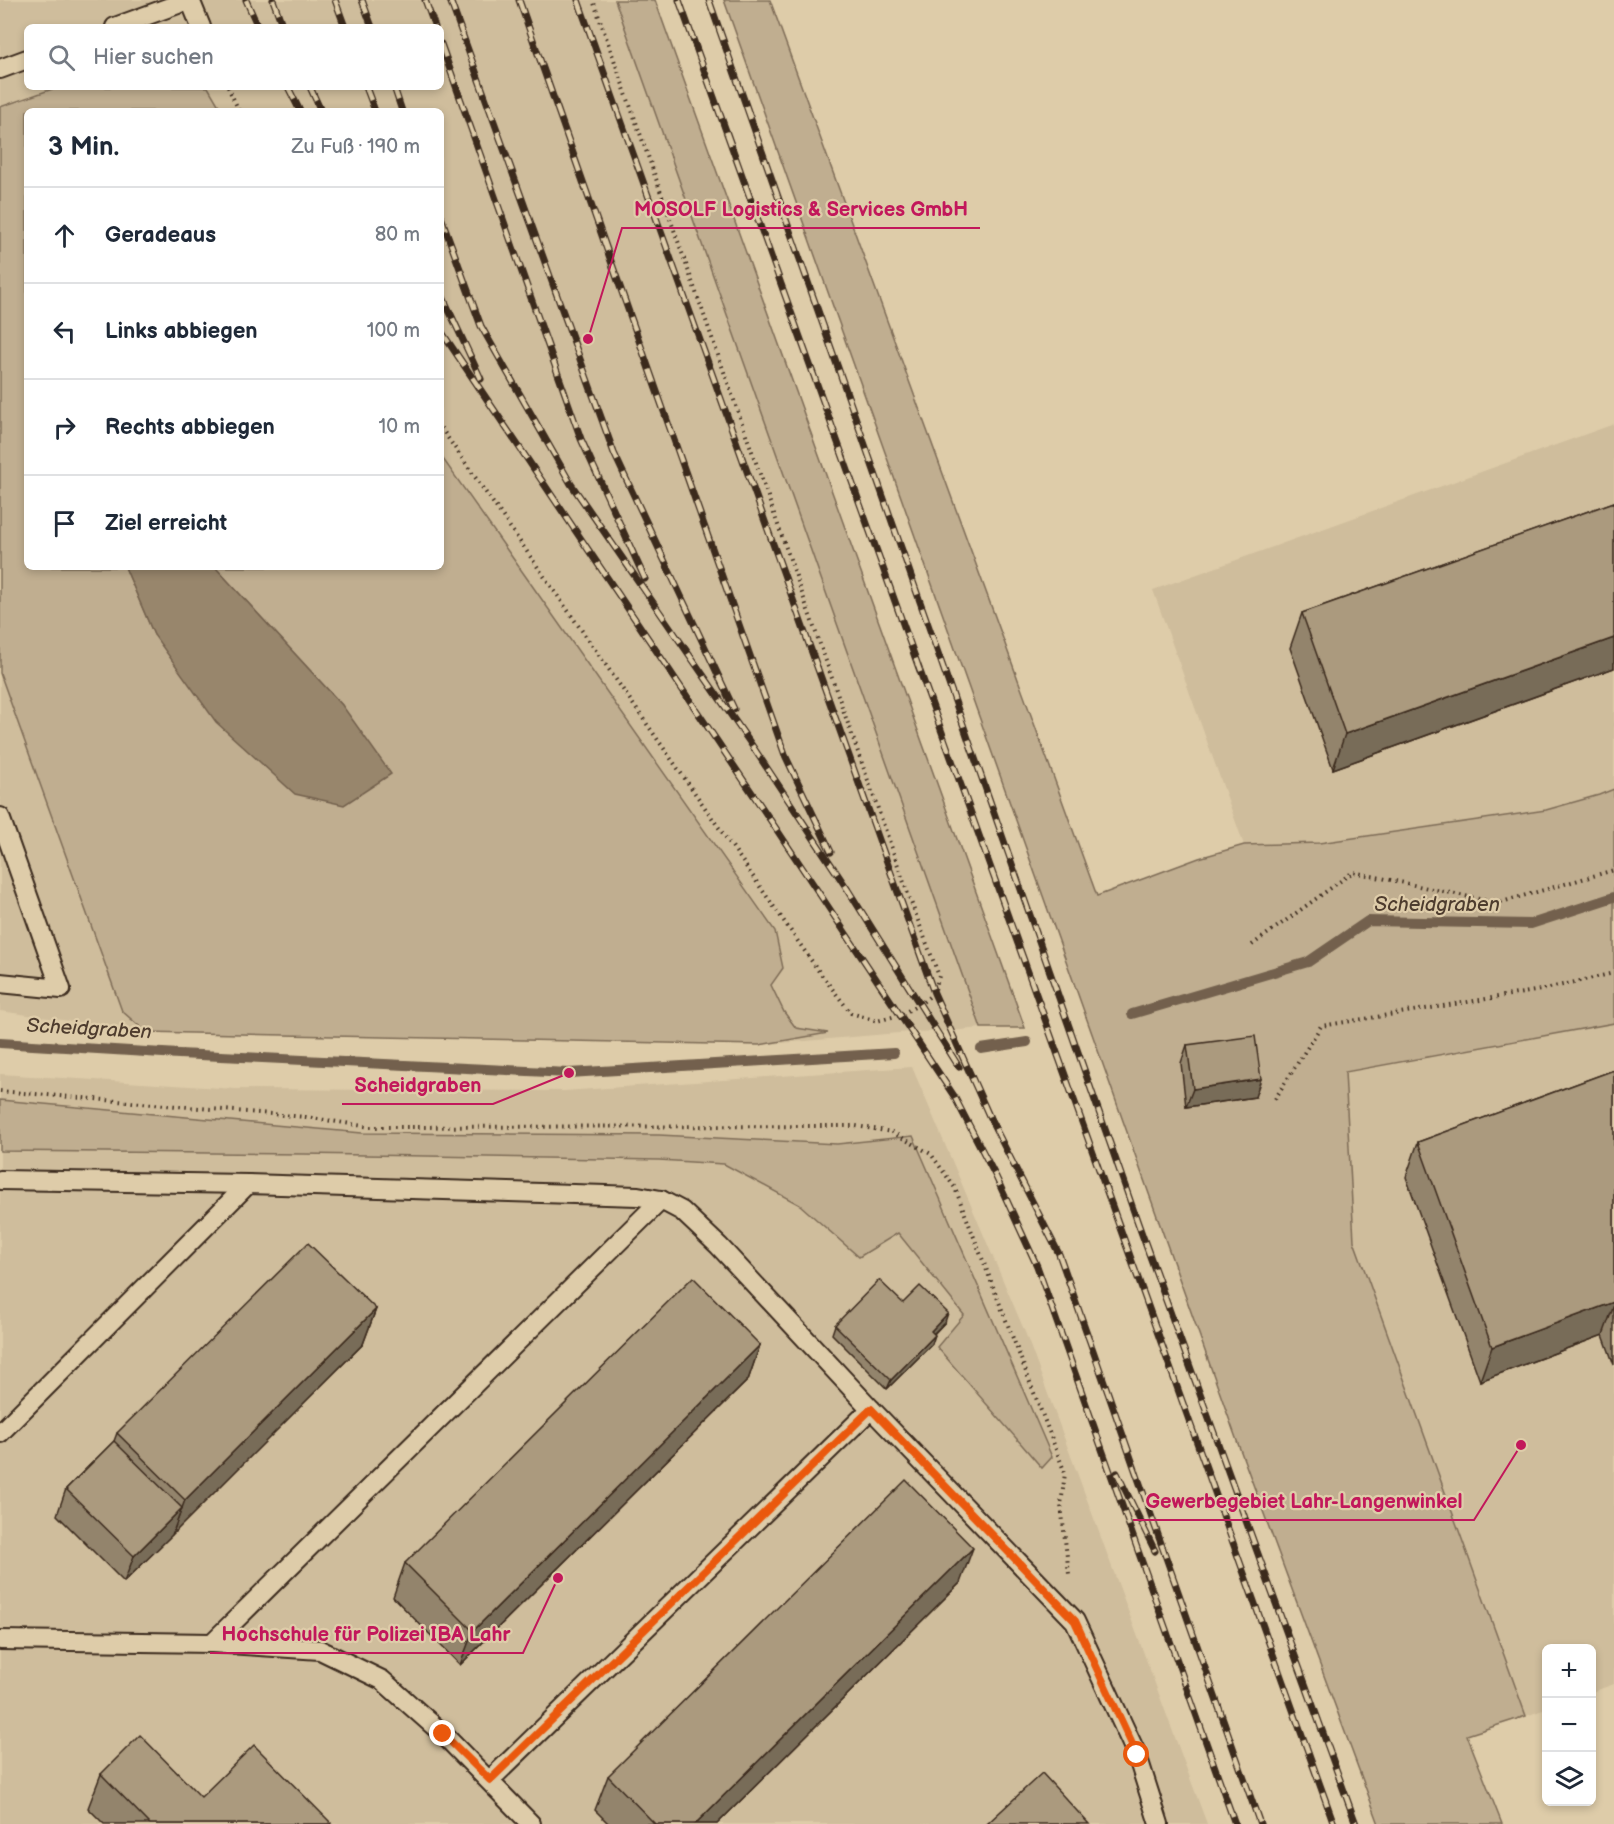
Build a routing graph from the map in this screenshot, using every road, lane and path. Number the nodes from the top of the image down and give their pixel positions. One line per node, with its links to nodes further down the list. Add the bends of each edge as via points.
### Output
1 (190, 0): 3 (lane); 4 (lane)
2 (593, 0): 9 (path, via 939,976 934,993 900,1016 877,1021 851,1013)
3 (123, 24)
4 (200, 24)
5 (24, 60): 6 (lane)
6 (0, 69)
7 (229, 90): 8 (path)
8 (238, 108)
9 (444, 432)
10 (0, 817): 14 (lane, via 61,988)
11 (1614, 870): 12 (path, via 1498,903 1353,872)
12 (1252, 945)
13 (1614, 973): 15 (path, via 1541,990 1321,1026)
14 (0, 983)
15 (1275, 1099)
16 (0, 1179): 17 (lane)
17 (248, 1184): 18 (lane); 20 (lane)
18 (661, 1200): 19 (lane, via 682,1211 719,1246); 22 (lane)
19 (871, 1409): 23 (lane); 25 (lane, via 1075,1621 1137,1755)
20 (0, 1433)
21 (0, 1640): 22 (lane)
22 (213, 1643): 23 (lane, via 320,1650 382,1680)
23 (490, 1780): 24 (lane)
24 (531, 1824)
25 (1159, 1824)

